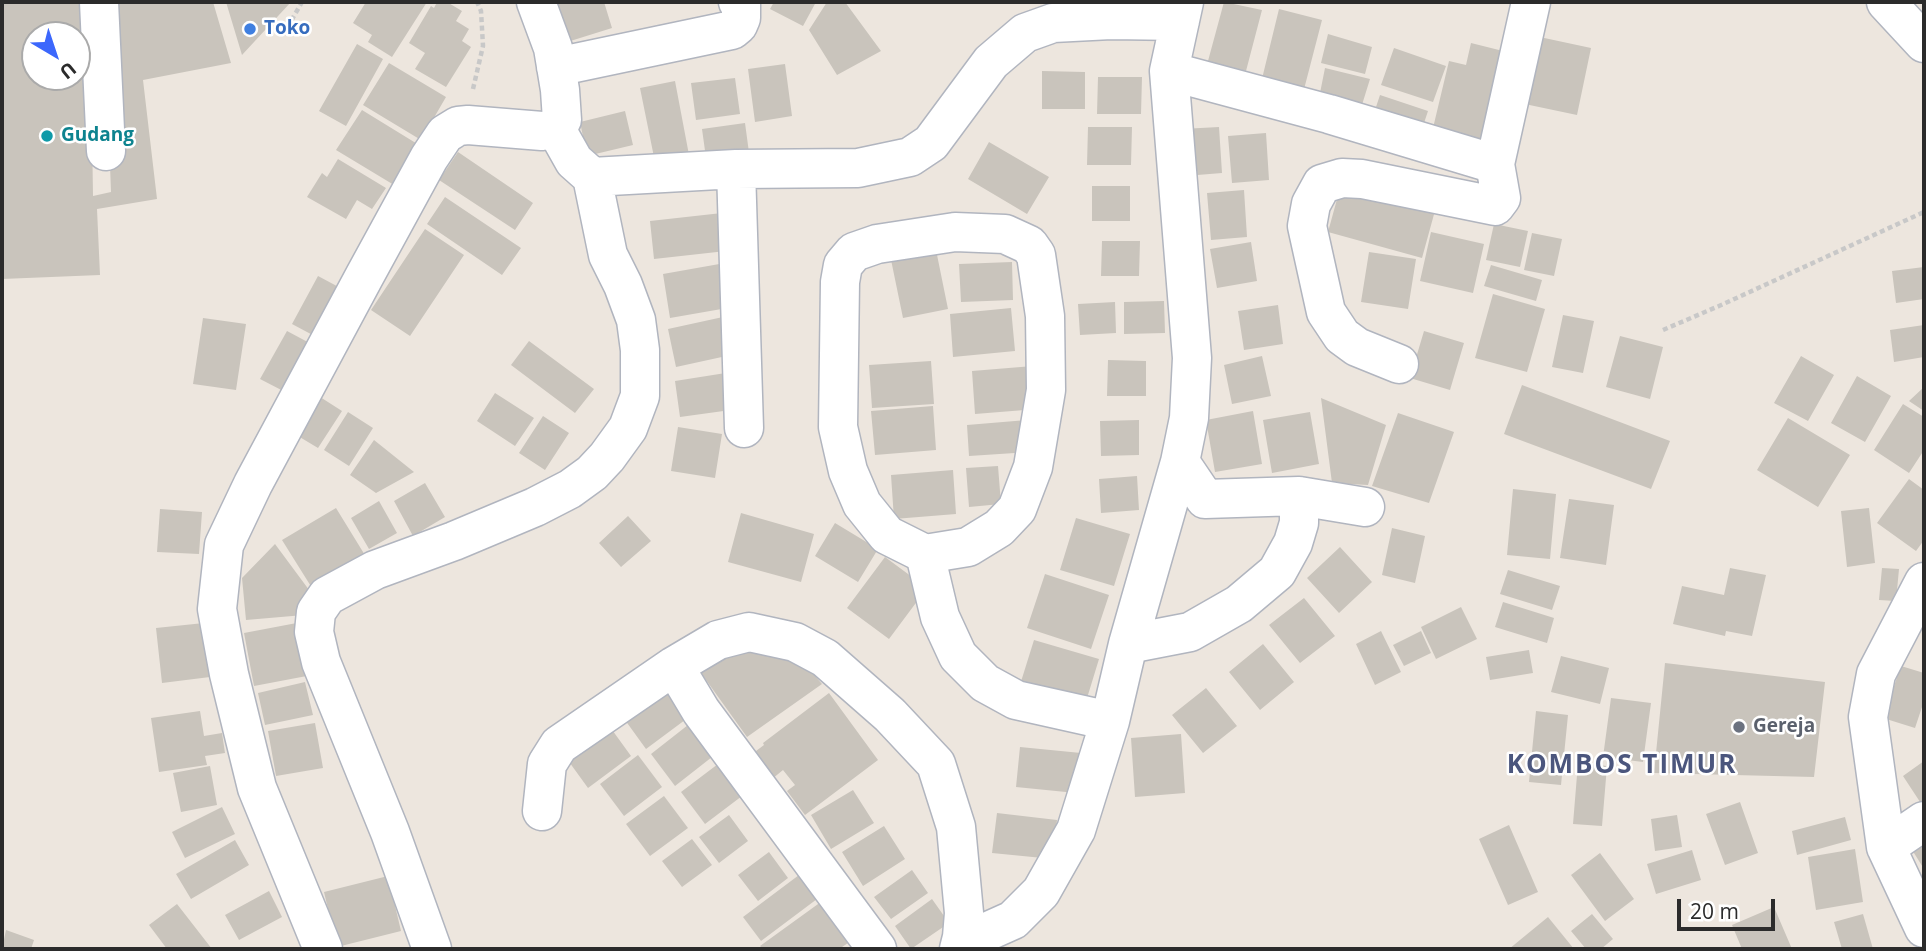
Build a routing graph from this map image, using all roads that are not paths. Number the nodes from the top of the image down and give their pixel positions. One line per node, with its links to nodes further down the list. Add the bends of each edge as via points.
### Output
1 (99, 2): 11 (street)
2 (536, 2): 8 (street)
3 (738, 2): 8 (street, via 741,18 732,30)
4 (1531, 2): 12 (street)
5 (1886, 2): 7 (street)
6 (1182, 11): 9 (street); 13 (street, via 1053,23 1025,33 991,62 931,143 910,157 858,168)
7 (1924, 43)
8 (556, 67): 10 (street, via 563,108)
9 (1169, 71): 12 (street); 17 (street, via 1192,358 1189,418)
10 (556, 129): 14 (street, via 574,161); 30 (street, via 468,125 444,134 224,545 217,608 229,674 257,788)
11 (106, 151)
12 (1496, 164): 15 (street, via 1501,198 1495,206 1342,178 1322,184 1311,204 1307,226 1326,312 1342,336 1357,347)
13 (736, 169): 14 (street); 16 (street)
14 (593, 177): 31 (street, via 608,255 636,320 640,396 628,428 592,473 570,489 454,541 375,570 327,596 316,612 314,632 321,662)
15 (1399, 364)
16 (744, 428)
17 (1180, 462): 18 (street, via 1205,499); 22 (street)
18 (1299, 496): 19 (street); 22 (street, via 1293,543 1278,572 1239,604 1190,632)
19 (1365, 507)
20 (925, 554): 20 (street, via 887,535 862,504 848,471 838,426 843,265 854,252 877,244 955,232 1005,234 1029,245 1036,255 1045,316 1046,390 1033,467 1017,509 999,528 968,547); 24 (street, via 940,617 958,656 985,682 1016,700)
21 (1924, 582): 27 (street, via 1876,674 1868,718)
22 (1128, 643): 24 (street)
23 (674, 666): 25 (street, via 559,745 547,764); 29 (street, via 718,640 749,632 795,642 825,658 890,715 936,764 947,796 956,827 964,912); 32 (street, via 701,711)
24 (1110, 722): 29 (street, via 1076,830 1041,892 1013,920)
25 (542, 811)
26 (1924, 821): 27 (street)
27 (1886, 847): 28 (street)
28 (1924, 928)
29 (961, 943)
30 (323, 949)
31 (432, 949)
32 (877, 949)

